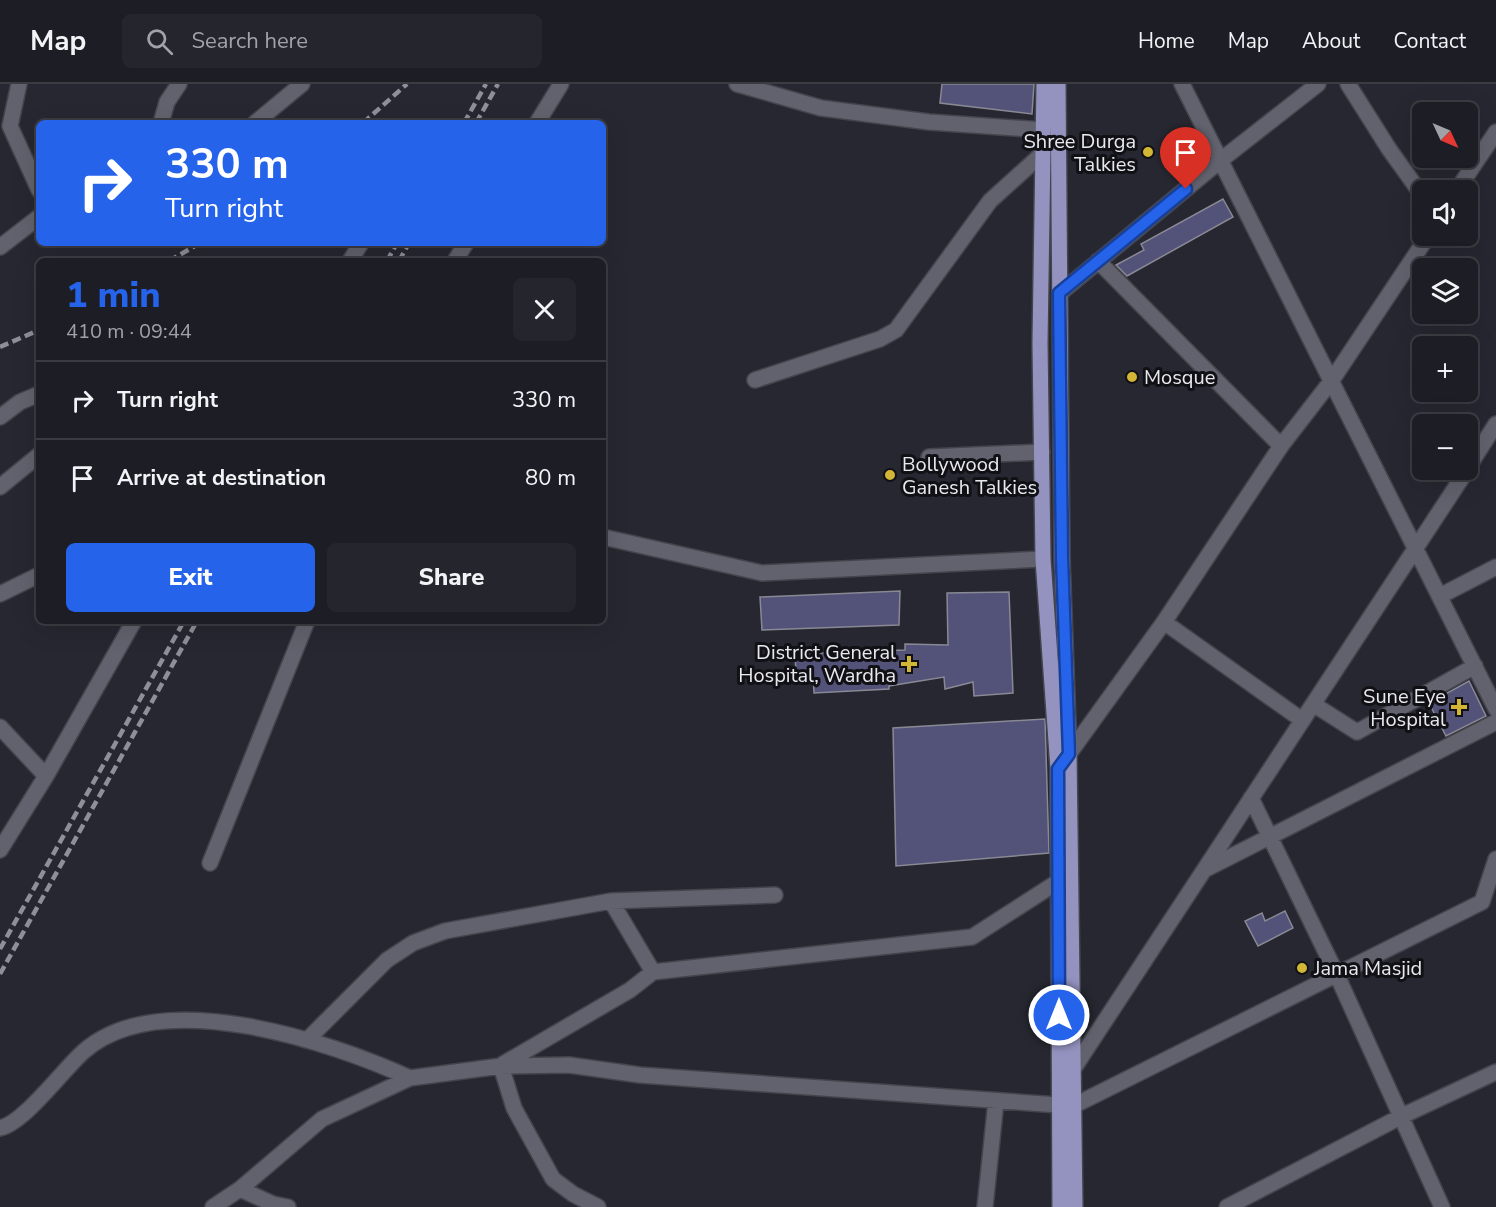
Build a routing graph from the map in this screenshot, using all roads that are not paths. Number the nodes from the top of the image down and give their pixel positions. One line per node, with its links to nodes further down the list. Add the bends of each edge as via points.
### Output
1 (18, 84): 20 (street, via 10,126)
2 (179, 84): 11 (street, via 167,102)
3 (302, 84): 12 (street)
4 (561, 84): 13 (street)
5 (737, 84): 14 (street, via 821,108 929,122)
6 (1044, 84): 14 (main road)
7 (1058, 84): 25 (main road)
8 (1182, 84): 17 (street)
9 (1318, 84): 17 (street)
10 (1348, 84): 19 (street)
11 (162, 120)
12 (259, 120)
13 (539, 120)
14 (1042, 130): 16 (main road)
15 (1496, 132): 18 (street)
16 (1042, 154): 26 (street, via 990,201 896,330 880,339); 32 (main road)
17 (1221, 160): 24 (street); 27 (street)
18 (1464, 180)
19 (1412, 181)
20 (36, 183)
21 (36, 219): 23 (street)
22 (1421, 246): 27 (street)
23 (0, 247)
24 (1098, 261): 25 (street); 31 (street)
25 (1059, 293): 54 (main road)
26 (755, 380)
27 (1332, 380): 31 (street); 39 (street)
28 (36, 395): 29 (street)
29 (0, 417)
30 (1496, 424): 33 (street)
31 (1281, 446): 45 (street)
32 (1042, 452): 35 (street); 40 (main road)
33 (1478, 452)
34 (36, 457): 37 (street)
35 (929, 457)
36 (1460, 480): 39 (street)
37 (0, 487)
38 (606, 538): 40 (street, via 762,573)
39 (1416, 548): 44 (street); 49 (street)
40 (1043, 559): 55 (main road)
41 (1496, 567): 44 (street)
42 (36, 576): 43 (street)
43 (0, 594)
44 (1440, 596): 48 (street)
45 (1164, 622): 51 (street); 54 (street)
46 (132, 624): 56 (street)
47 (306, 624): 61 (street)
48 (1474, 666): 49 (street, via 1357,732); 50 (street)
49 (1313, 704): 51 (street)
50 (1496, 709)
51 (1302, 720): 57 (street)
52 (1496, 722): 58 (street)
53 (0, 728): 56 (street)
54 (1069, 754): 55 (street); 71 (main road)
55 (1058, 769): 63 (main road)
56 (46, 776): 59 (street)
57 (1251, 798): 58 (street); 62 (street)
58 (1270, 837): 62 (street); 68 (street)
59 (0, 850)
60 (1496, 859): 66 (street)
61 (210, 863)
62 (1204, 870): 71 (street)
63 (1059, 881): 67 (street, via 972,937); 75 (main road)
64 (775, 895): 65 (street)
65 (611, 901): 67 (street); 69 (street, via 445,931 413,943 387,960)
66 (1489, 904): 68 (street)
67 (653, 972): 70 (street, via 630,990)
68 (1336, 973): 75 (street); 76 (street)
69 (306, 1040): 73 (street, via 376,1062); 77 (street, via 217,1020 152,1023 121,1029 84,1051 16,1120)
70 (501, 1066): 73 (street); 74 (street, via 569,1065 640,1075); 81 (street, via 514,1108 553,1179)
71 (1072, 1071): 75 (main road)
72 (1496, 1072): 76 (street)
73 (410, 1078): 78 (street, via 322,1119)
74 (996, 1101): 75 (street); 82 (street)
75 (1066, 1105): 83 (main road); 84 (main road)
76 (1402, 1116): 85 (street); 86 (street)
77 (0, 1128)
78 (240, 1189): 79 (street); 80 (street)
79 (213, 1207)
80 (288, 1207)
81 (598, 1207)
82 (985, 1207)
83 (1060, 1207)
84 (1075, 1207)
85 (1227, 1207)
86 (1442, 1207)

